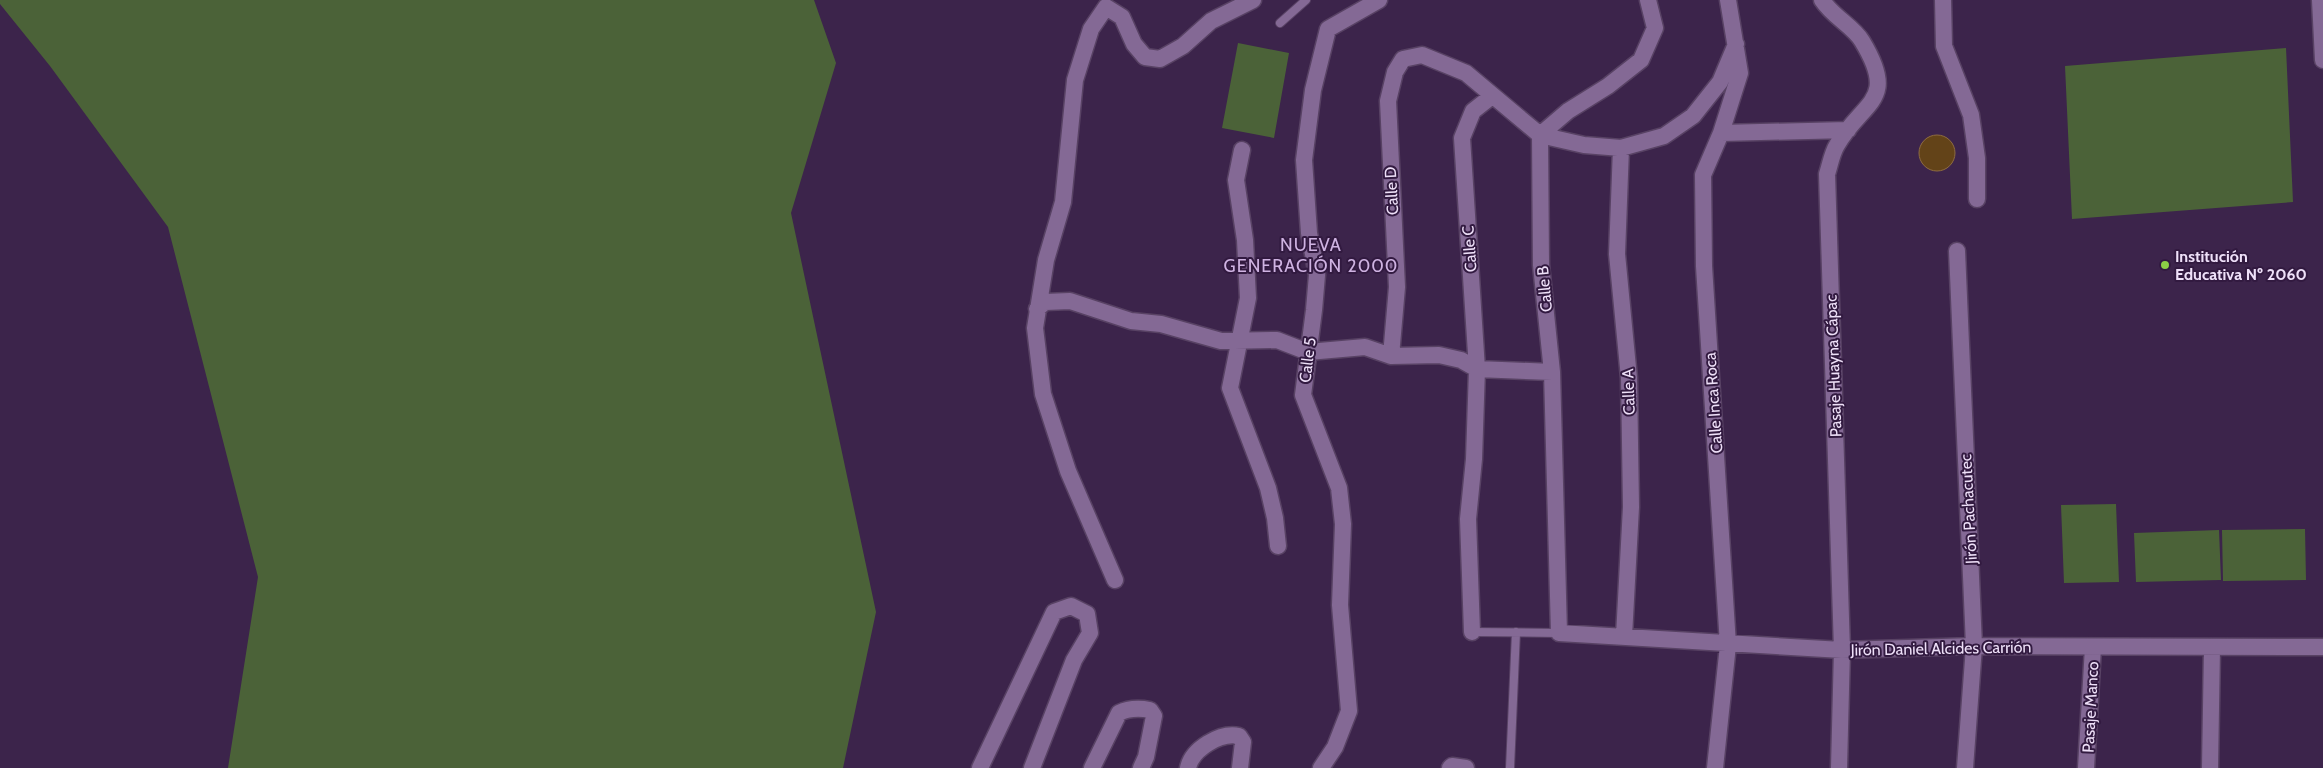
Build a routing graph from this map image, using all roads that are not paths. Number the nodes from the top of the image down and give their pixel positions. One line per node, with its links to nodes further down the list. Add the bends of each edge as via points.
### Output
1 (1253, 0): 20 (street, via 1211,21 1183,46 1160,59 1145,57 1134,44 1122,17 1106,7 1091,29 1075,80 1063,202 1046,260)
2 (1306, 0): 9 (lane)
3 (1379, 0): 22 (street, Calle 5, via 1328,29 1313,90 1304,160 1308,233 1317,275)
4 (1648, 0): 15 (street, via 1655,28 1641,60 1568,111)
5 (1728, 0): 10 (street, Calle Inca Roca)
6 (1822, 0): 13 (street, Pasaje Huayna Cápac, via 1861,38 1877,68 1878,90 1868,108)
7 (1943, 0): 18 (street, via 1944,46 1971,115 1977,158)
8 (2320, 0): 11 (street)
9 (1280, 23)
10 (1736, 44): 14 (street, Calle Inca Roca, via 1740,73); 16 (street, via 1720,82 1693,116 1664,136)
11 (2323, 60)
12 (1492, 96): 15 (street); 23 (street, Calle D, via 1466,73 1422,55 1403,59 1395,72 1388,100 1397,287); 24 (street, Calle C, via 1473,111 1462,138)
13 (1848, 130): 14 (street); 37 (street, Pasaje Huayna Cápac, via 1836,146 1828,174)
14 (1721, 133): 32 (street, Calle Inca Roca, via 1703,175 1704,266)
15 (1540, 135): 16 (street, via 1584,145); 25 (street, Calle B, via 1541,266)
16 (1621, 148): 31 (street, Calle A, via 1617,254 1629,378 1631,507)
17 (1242, 150): 21 (street, via 1236,180 1245,240 1248,298)
18 (1977, 199)
19 (1957, 251): 33 (street, Jirón Pachacutec)
20 (1037, 309): 21 (street, via 1045,302 1070,302 1131,321 1161,324 1221,341); 27 (street, via 1035,328 1043,394 1068,471)
21 (1240, 340): 22 (street, via 1277,340); 26 (street, via 1230,388 1268,488 1276,518)
22 (1308, 352): 23 (street, via 1365,348); 44 (street, Calle 5, via 1303,395 1339,488 1343,524 1340,604 1349,711 1335,747)
23 (1391, 356): 24 (street, via 1439,355 1461,360)
24 (1477, 369): 25 (street); 28 (street, Calle C, via 1468,519)
25 (1552, 372): 30 (street, Calle B)
26 (1278, 546)
27 (1115, 580)
28 (1472, 632): 29 (lane)
29 (1516, 632): 30 (lane); 47 (lane)
30 (1559, 633): 31 (street, Jirón Daniel Alcides Carrión)
31 (1624, 636): 32 (street, Jirón Daniel Alcides Carrión)
32 (1728, 645): 37 (street, Jirón Daniel Alcides Carrión); 48 (street, Calle Inca Roca)
33 (1974, 646): 34 (street, Jirón Daniel Alcides Carrión); 37 (street, Jirón Daniel Alcides Carrión); 50 (street, Jirón Pachacutec)
34 (2093, 647): 36 (street, Jirón Daniel Alcides Carrión); 51 (street, Pasaje Manco)
35 (2323, 647): 36 (street, Jirón Daniel Alcides Carrión)
36 (2212, 648): 52 (street)
37 (1842, 650): 49 (street, Pasaje Huayna Cápac)
38 (980, 768): 39 (street, via 1054,612 1071,606 1087,614 1090,633 1074,660)
39 (1032, 768)
40 (1092, 768): 41 (street, via 1119,713 1142,708 1150,710 1154,716)
41 (1141, 768)
42 (1188, 768): 43 (street, via 1190,759 1198,750 1229,734 1239,736 1243,742)
43 (1240, 768)
44 (1321, 768)
45 (1450, 768): 46 (street)
46 (1466, 768)
47 (1510, 768)
48 (1715, 768)
49 (1839, 768)
50 (1964, 768)
51 (2086, 768)
52 (2210, 768)

